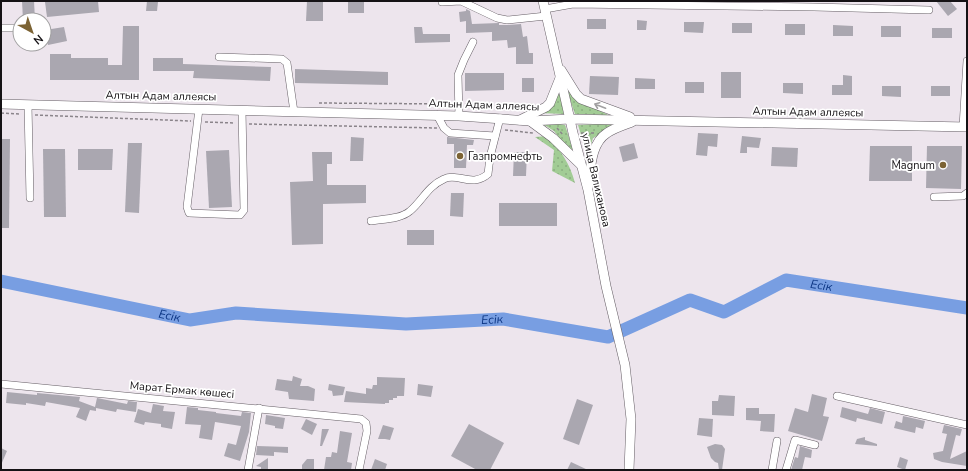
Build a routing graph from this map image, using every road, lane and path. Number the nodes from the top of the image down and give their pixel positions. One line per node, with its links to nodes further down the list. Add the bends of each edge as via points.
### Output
1 (442, 2): 2 (street, via 461,1 507,20)
2 (545, 9): 3 (street, via 574,4); 9 (main road, улица Валиханова)
3 (929, 10)
4 (1, 28): 5 (street)
5 (12, 28)
6 (473, 42): 14 (street, via 458,74)
7 (219, 57): 18 (street, via 282,59 287,63)
8 (967, 61): 31 (street)
9 (559, 67): 10 (main road, улица Валиханова); 26 (main road, one-way to 9, via 581,99)
10 (560, 78): 24 (main road, улица Валиханова); 25 (main road, via 550,103)
11 (536, 103): 14 (path, via 520,106)
12 (1, 104): 15 (main road, Алтын Адам аллеясы)
13 (317, 104): 14 (path)
14 (459, 104): 22 (street)
15 (28, 105): 16 (main road, Алтын Адам аллеясы); 20 (street)
16 (199, 109): 17 (main road, Алтын Адам аллеясы); 28 (street)
17 (242, 110): 18 (main road, Алтын Адам аллеясы); 29 (street)
18 (294, 112): 21 (main road, Алтын Адам аллеясы)
19 (1, 113): 20 (path)
20 (28, 114): 28 (path); 46 (street)
21 (437, 115): 22 (main road, Алтын Адам аллеясы); 32 (street)
22 (459, 116): 23 (main road, Алтын Адам аллеясы)
23 (500, 118): 25 (main road, Алтын Адам аллеясы); 34 (street)
24 (570, 119): 26 (main road, Алтын Адам аллеясы); 27 (main road, Алтын Адам аллеясы); 42 (main road, улица Валиханова)
25 (519, 120): 27 (main road, Алтын Адам аллеясы)
26 (636, 120): 31 (main road, Алтын Адам аллеясы); 43 (main road, via 599,139 594,148)
27 (530, 121): 42 (main road, via 553,138)
28 (197, 122): 29 (path); 29 (street, via 187,207 189,213 240,215 244,210)
29 (242, 123): 32 (path)
30 (555, 126): 39 (path)
31 (965, 127)
32 (444, 128): 34 (street, via 450,133)
33 (594, 128): 37 (path)
34 (496, 133): 38 (path, via 523,131); 47 (street, via 488,174 485,177 472,181 446,177 428,190 410,212 399,217)
35 (568, 133): 39 (path)
36 (580, 133): 37 (path)
37 (595, 133): 40 (path)
38 (537, 134)
39 (563, 135): 41 (path)
40 (596, 136)
41 (558, 137)
42 (581, 165): 43 (main road, улица Валиханова)
43 (588, 190): 56 (main road, улица Валиханова, via 606,286 625,365 631,419)
44 (967, 193): 45 (street, via 963,196)
45 (934, 197)
46 (30, 198)
47 (371, 221)
48 (1, 384): 50 (street, Марат Ермак көшесі)
49 (837, 396): 51 (street)
50 (259, 408): 54 (street); 55 (street, Марат Ермак көшесі, via 361,419 366,423 367,430)
51 (967, 425)
52 (777, 441): 57 (street)
53 (815, 445): 58 (street, via 795,440)
54 (248, 470)
55 (359, 470)
56 (629, 470)
57 (772, 470)
58 (786, 470)

